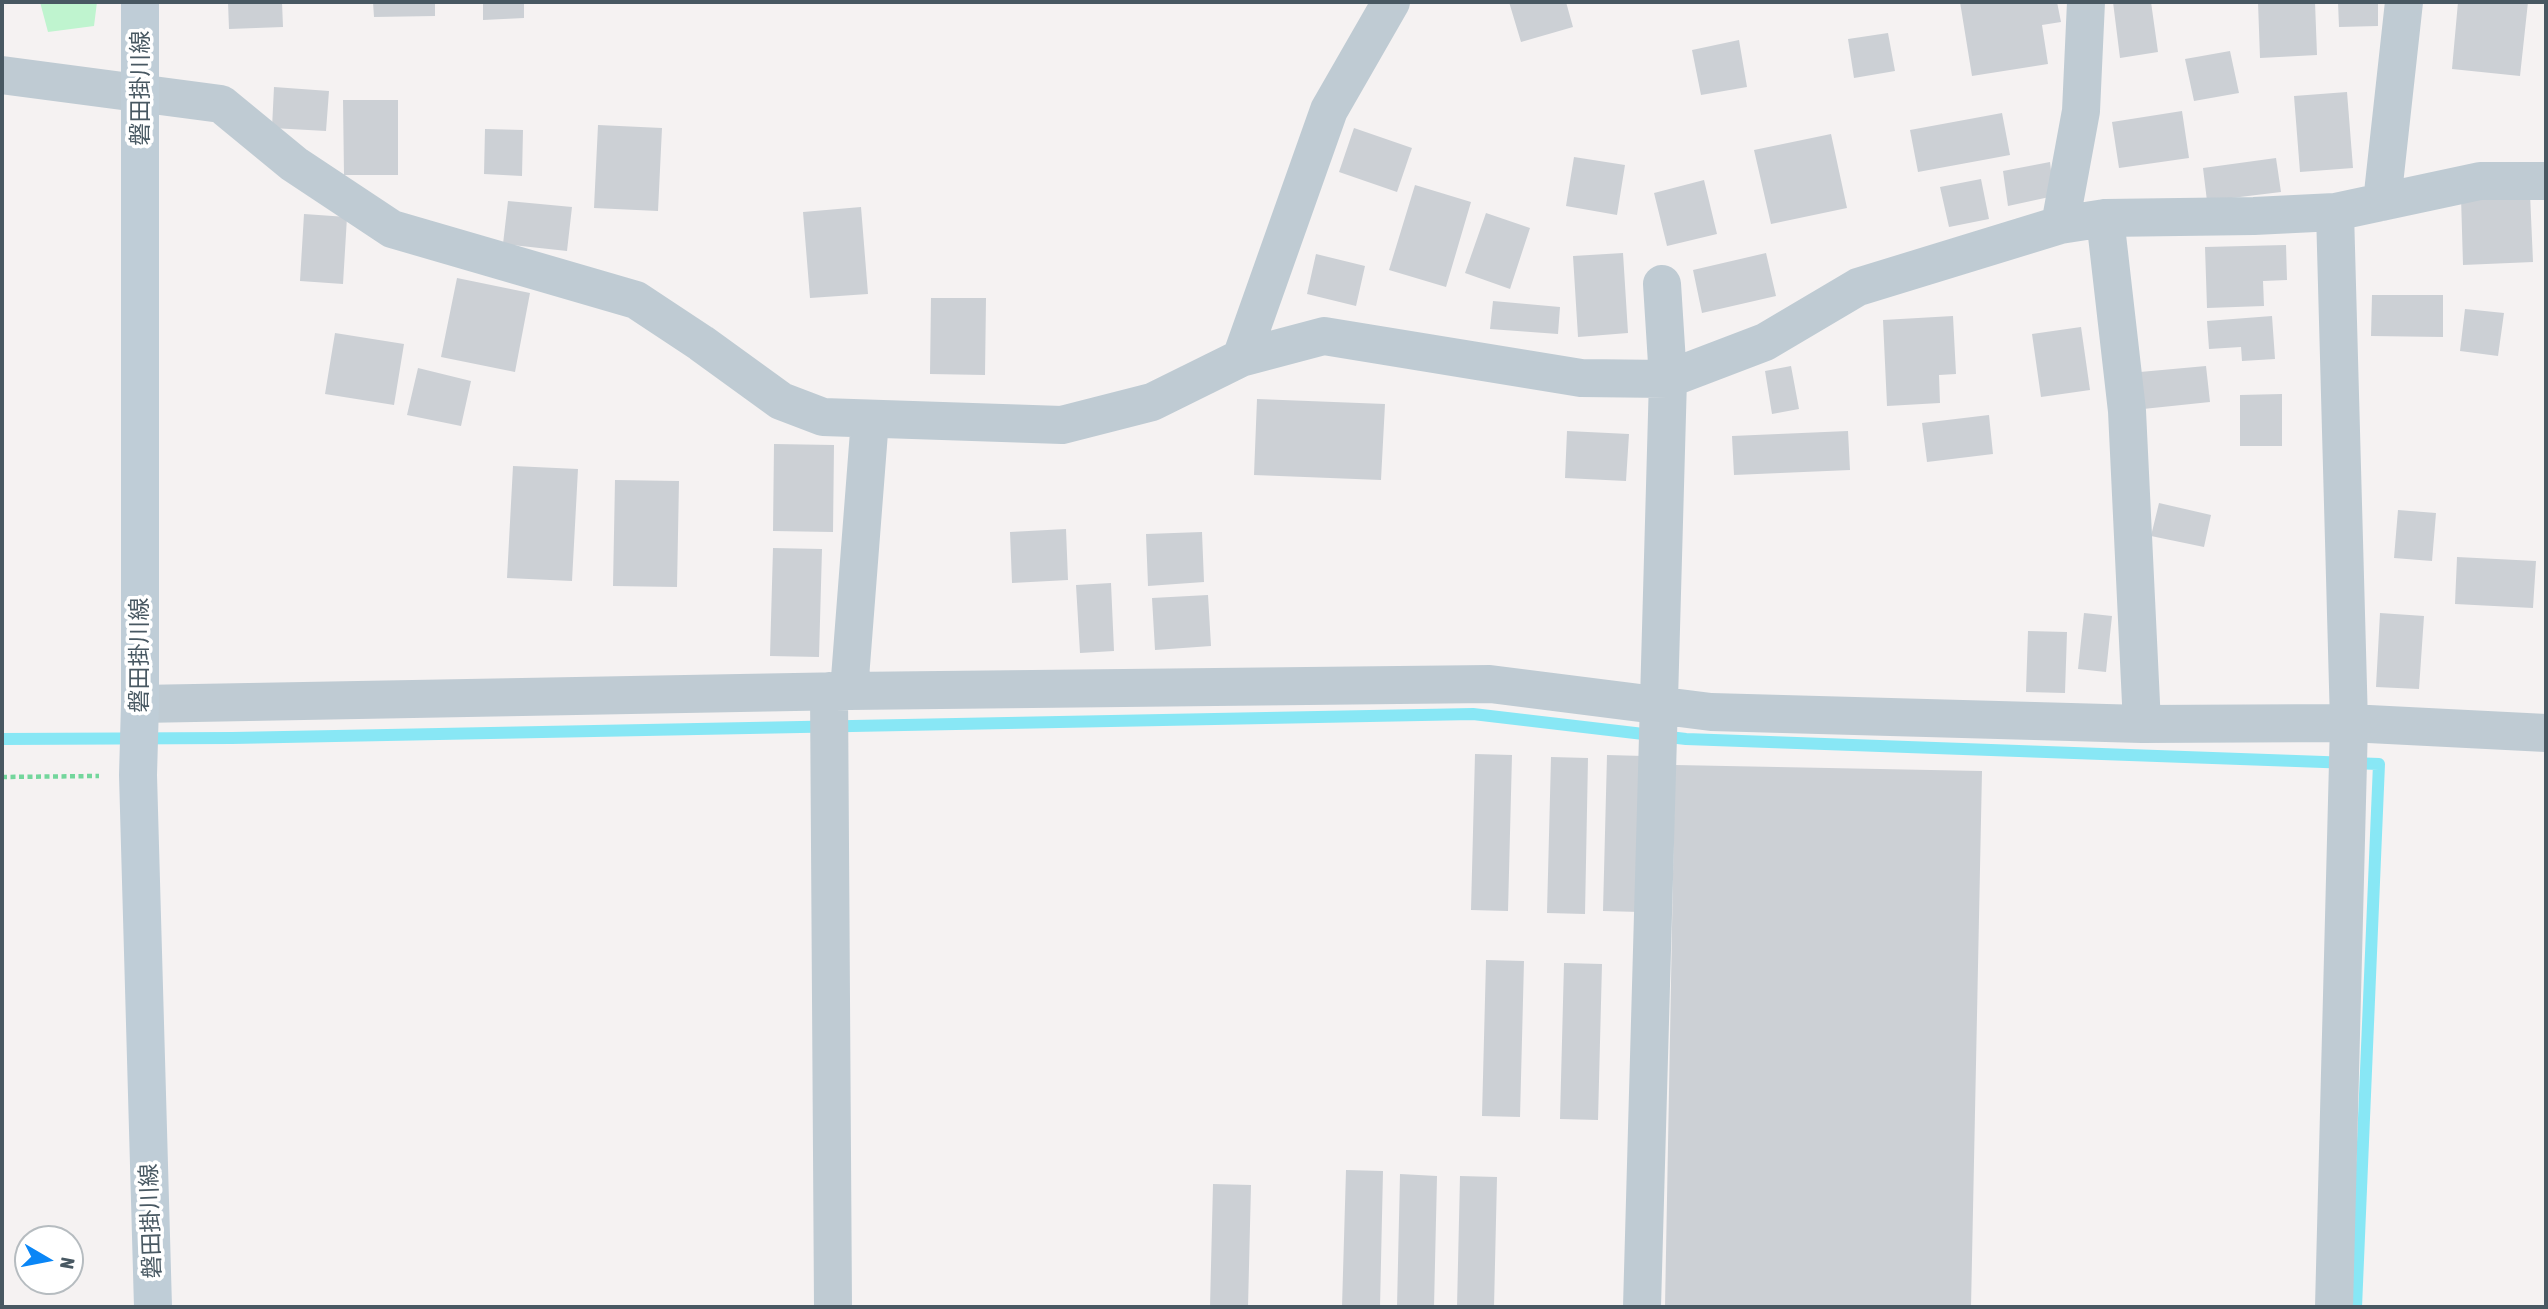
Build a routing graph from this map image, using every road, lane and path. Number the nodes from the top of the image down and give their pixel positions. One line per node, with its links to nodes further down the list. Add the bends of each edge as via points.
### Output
1 (140, 2): 6 (main road, 磐田掛川線)
2 (1391, 2): 13 (street, via 1329,110)
3 (2086, 2): 11 (street, via 2081,110)
4 (2404, 2): 8 (street)
5 (2, 75): 6 (street)
6 (142, 95): 15 (street, via 221,104 294,164 392,229 636,300 781,401 823,417); 17 (main road, 磐田掛川線)
7 (2546, 181): 8 (street, via 2480,181)
8 (2382, 202): 9 (street)
9 (2335, 212): 10 (street); 19 (street)
10 (2105, 218): 11 (street); 20 (street, via 2127,411)
11 (2060, 225): 14 (street, via 1858,287 1765,342)
12 (1662, 284): 14 (street)
13 (1241, 358): 14 (street, via 1324,336 1581,378); 15 (street, via 1152,402 1062,425)
14 (1668, 379): 18 (street)
15 (870, 419): 16 (street)
16 (839, 691): 17 (street); 18 (street, via 1490,684); 25 (street)
17 (140, 704): 22 (main road, 磐田掛川線)
18 (1660, 706): 20 (street, via 1711,712); 26 (street)
19 (2349, 723): 20 (street); 21 (street); 27 (street)
20 (2142, 724)
21 (2546, 733)
22 (138, 775): 23 (path); 24 (main road, 磐田掛川線)
23 (2, 777)
24 (153, 1307)
25 (833, 1307)
26 (1642, 1307)
27 (2334, 1307)

